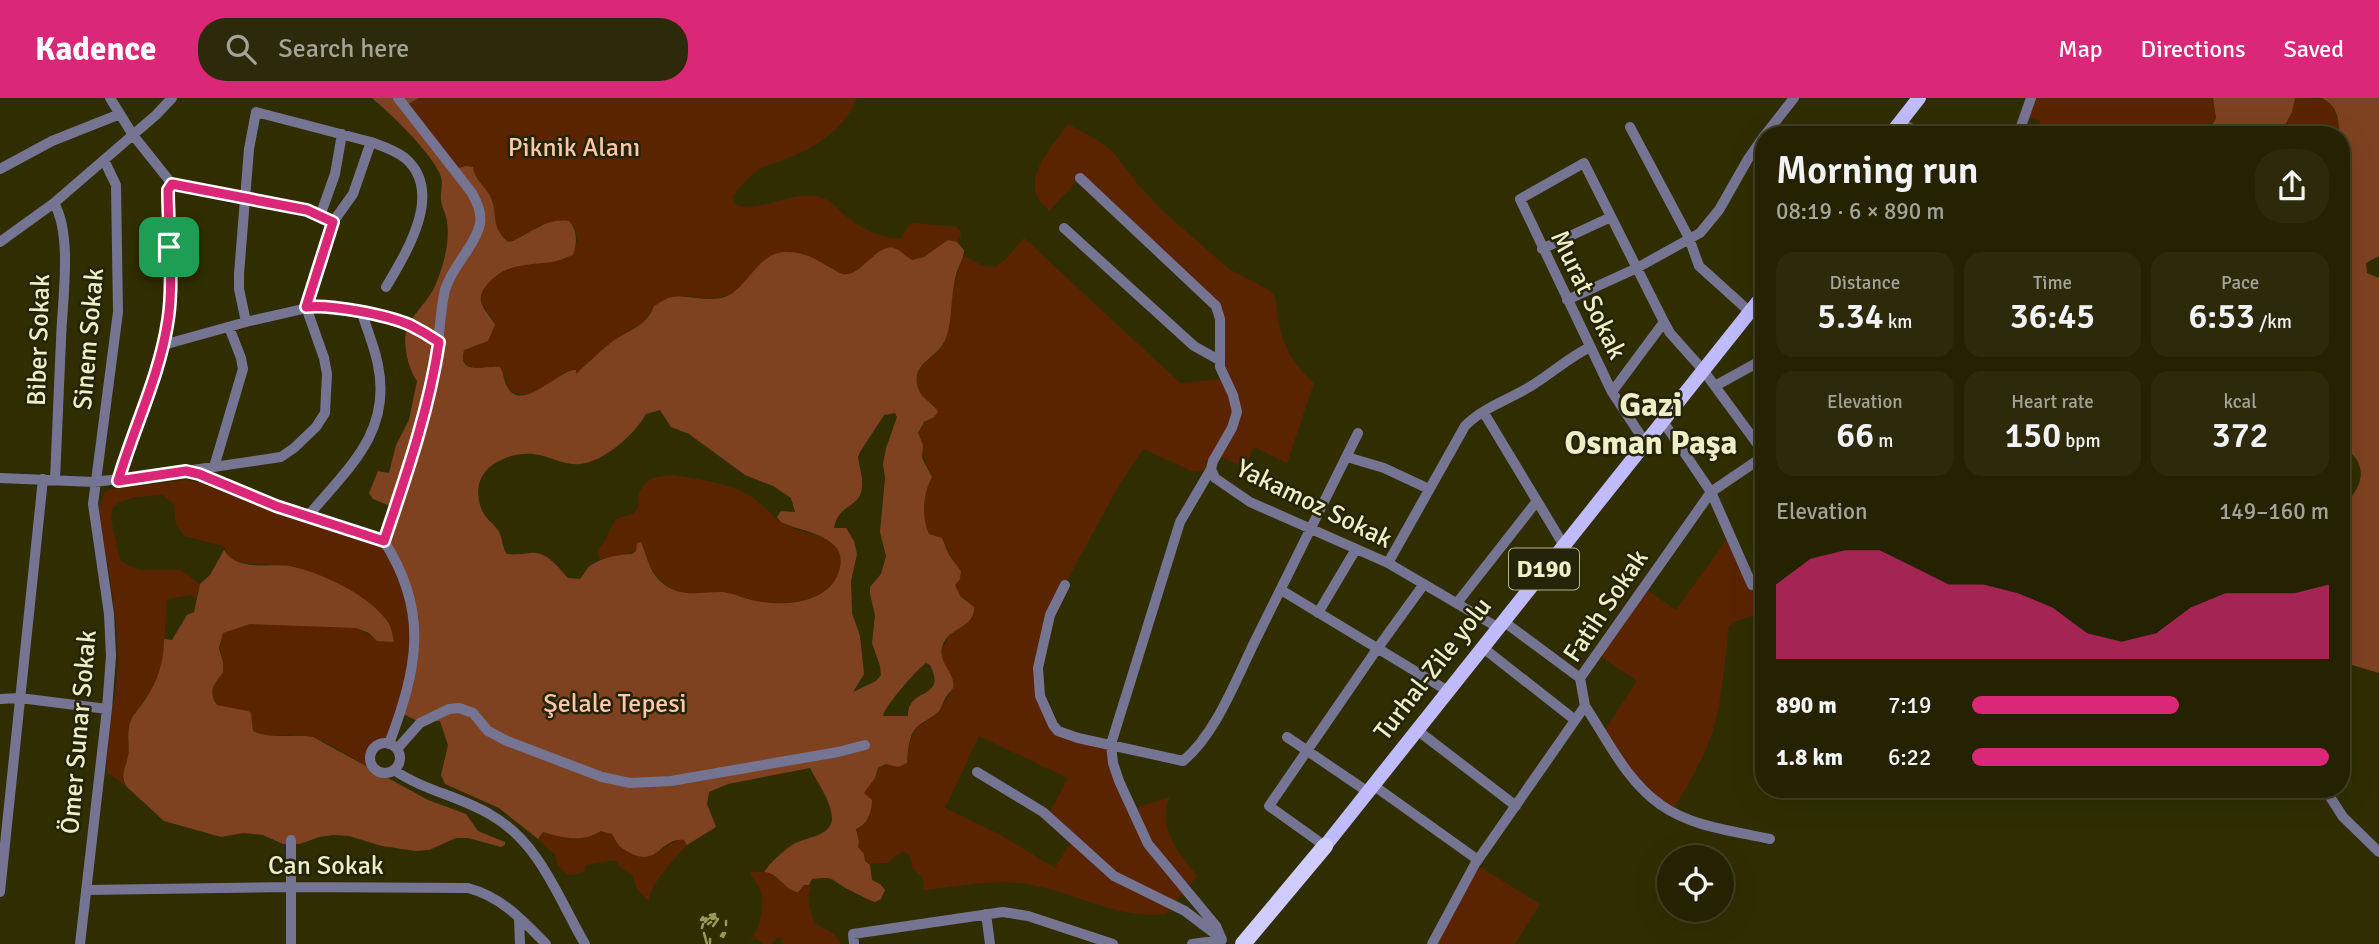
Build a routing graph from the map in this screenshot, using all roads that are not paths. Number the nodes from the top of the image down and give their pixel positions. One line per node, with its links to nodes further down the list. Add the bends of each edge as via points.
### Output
1 (110, 98): 7 (street)
2 (172, 98): 15 (street)
3 (398, 98): 41 (street, via 455,169 480,213 479,228 446,290)
4 (1794, 98): 9 (street)
5 (1919, 98): 8 (main road)
6 (2031, 98): 12 (street)
7 (120, 114): 15 (street); 19 (street, via 52,141)
8 (1900, 122): 10 (main road); 11 (street)
9 (1773, 126)
10 (1897, 126)
11 (1907, 126)
12 (2021, 126)
13 (1630, 127): 28 (street)
14 (342, 134): 16 (street); 22 (street, via 256,112); 24 (street, via 335,174)
15 (134, 135): 18 (street); 21 (street)
16 (370, 142): 26 (street, via 353,194); 32 (street, via 404,157 422,190 411,241)
17 (1755, 152): 28 (street, via 1713,219)
18 (104, 160): 23 (street); 63 (street, Sinem Sokak, via 116,185 118,312)
19 (0, 169)
20 (1080, 178): 44 (street, Yakamoz Sokak, via 1212,299 1219,311)
21 (172, 184): 22 (street); 42 (street, via 168,190 170,304)
22 (244, 198): 24 (street); 39 (street, via 239,289)
23 (54, 203): 29 (street); 61 (street, Biber Sokak, via 62,224 64,268)
24 (320, 216): 26 (street)
25 (1611, 217): 30 (street); 30 (street, Murat Sokak, via 1584,163 1520,199); 31 (street)
26 (333, 222): 35 (street)
27 (1064, 228): 44 (street, via 1194,346)
28 (1689, 238): 31 (street); 36 (street, via 1699,267)
29 (0, 242)
30 (1542, 249): 33 (street, Murat Sokak)
31 (1637, 268): 33 (street); 38 (street)
32 (386, 287)
33 (1567, 300): 43 (street, Murat Sokak)
34 (1755, 306): 36 (main road, Turhal-Zile yolu / D190)
35 (306, 307): 37 (street); 39 (street); 56 (street, via 327,374 323,418 281,457)
36 (1750, 312): 46 (main road, Turhal-Zile yolu / D190)
37 (362, 313): 41 (street, via 407,324); 67 (street, via 380,377 376,425 363,449)
38 (1664, 321): 46 (street); 48 (street)
39 (246, 322): 40 (street)
40 (229, 327): 42 (street); 56 (street, via 243,369)
41 (439, 342): 69 (street, via 414,450)
42 (163, 345): 62 (street)
43 (1590, 347): 48 (street, Murat Sokak); 49 (street)
44 (1219, 360): 57 (street, Yakamoz Sokak, via 1237,412)
45 (1755, 364): 47 (street)
46 (1703, 370): 47 (street); 50 (main road, Turhal-Zile yolu / D190)
47 (1715, 386): 53 (street)
48 (1612, 392): 52 (street, Murat Sokak)
49 (1484, 413): 64 (street, via 1465,426); 66 (street)
50 (1662, 421): 52 (main road, Turhal-Zile yolu / D190); 65 (street)
51 (1358, 433): 54 (street)
52 (1644, 442): 70 (main road, Turhal-Zile yolu / D190)
53 (1755, 442)
54 (1347, 457): 64 (street); 68 (street)
55 (1755, 460): 65 (street, Fatih Sokak)
56 (214, 467): 58 (street)
57 (1211, 469): 68 (street, Yakamoz Sokak, via 1215,478 1250,502); 91 (street, via 1180,523)
58 (186, 471): 62 (street); 67 (street)
59 (0, 478): 60 (street)
60 (43, 479): 61 (street); 84 (street)
61 (55, 480): 63 (street)
62 (118, 481): 63 (street)
63 (94, 482): 87 (street, Ömer Sunar Sokak, via 95,527 109,614)
64 (1429, 489): 72 (street)
65 (1711, 492): 75 (street); 82 (street, Fatih Sokak)
66 (1537, 501): 70 (street); 77 (street)
67 (309, 516): 69 (street)
68 (1311, 528): 71 (street, Yakamoz Sokak); 76 (street)
69 (384, 541): 93 (street, via 410,600 415,647)
70 (1563, 544): 79 (main road, Turhal-Zile yolu / D190)
71 (1356, 549): 72 (street, Yakamoz Sokak); 78 (street)
72 (1388, 563): 73 (street, Yakamoz Sokak)
73 (1424, 584): 77 (street, Yakamoz Sokak); 81 (street)
74 (1066, 585): 91 (street, via 1044,634 1038,668 1040,696 1058,731)
75 (1752, 585)
76 (1281, 590): 78 (street); 91 (street, via 1209,729 1185,758 1179,761)
77 (1457, 603): 79 (street, Yakamoz Sokak)
78 (1318, 613): 81 (street)
79 (1500, 624): 80 (main road, Turhal-Zile yolu / D190); 82 (street, Yakamoz Sokak)
80 (1482, 647): 83 (main road, Turhal-Zile yolu / D190); 88 (street)
81 (1377, 649): 83 (street); 94 (street)
82 (1580, 678): 86 (street, Fatih Sokak)
83 (1448, 691): 89 (main road, Turhal-Zile yolu / D190)
84 (20, 698): 85 (street); 87 (street); 107 (street)
85 (0, 699)
86 (1585, 706): 88 (street, Fatih Sokak); 100 (street, via 1630,774 1660,805 1695,822)
87 (107, 709): 106 (street, Ömer Sunar Sokak)
88 (1575, 720): 99 (street, Fatih Sokak)
89 (1417, 730): 97 (main road, Turhal-Zile yolu / D190); 99 (street)
90 (1287, 737): 94 (street)
91 (1111, 744): 110 (street, via 1116,771 1148,844)
92 (865, 745): 93 (street, via 640,784 602,777 507,741 488,731 473,713 455,708 420,723)
93 (393, 747): 95 (street, via 399,762); 95 (street, via 376,746 370,760 380,772)
94 (1308, 752): 97 (street); 102 (street, via 1269,806)
95 (394, 770): 115 (street, via 425,788 484,811 515,832 538,858)
96 (977, 772): 110 (street, via 1043,812 1110,874 1185,911)
97 (1370, 788): 102 (main road, Turhal-Zile yolu / D190); 104 (street)
98 (2331, 798): 103 (street, via 2343,817)
99 (1516, 806): 104 (street, Fatih Sokak)
100 (1770, 839)
101 (291, 840): 105 (street)
102 (1325, 846): 120 (highway, D190); 121 (highway, D190)
103 (2379, 852)
104 (1478, 860): 122 (street, Fatih Sokak)
105 (291, 887): 106 (street, Can Sokak); 109 (street, Can Sokak, via 468,888 495,897); 112 (street)
106 (86, 890): 111 (street, Ömer Sunar Sokak)
107 (0, 892)
108 (986, 914): 116 (street, via 853,934); 117 (street); 118 (street, via 1009,912)
109 (519, 918): 113 (street); 114 (street, Can Sokak)
110 (1225, 942): 119 (street)
111 (79, 944)
112 (291, 944)
113 (520, 944)
114 (546, 944)
115 (586, 944)
116 (854, 944)
117 (990, 944)
118 (1113, 944)
119 (1192, 944)
120 (1243, 944)
121 (1253, 944)
122 (1432, 944)

